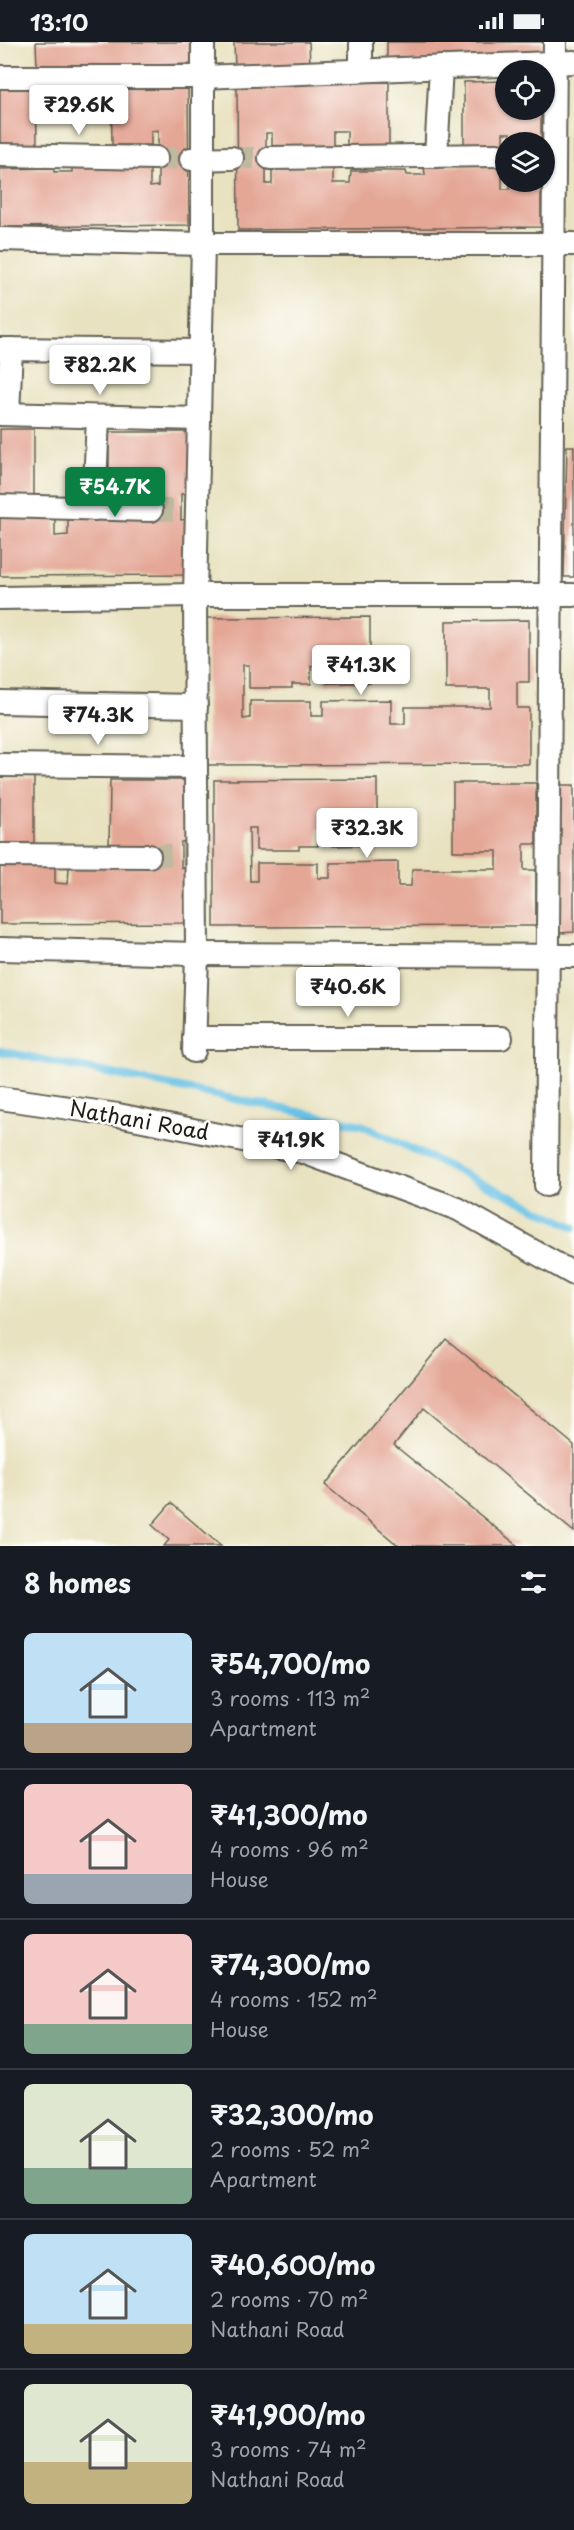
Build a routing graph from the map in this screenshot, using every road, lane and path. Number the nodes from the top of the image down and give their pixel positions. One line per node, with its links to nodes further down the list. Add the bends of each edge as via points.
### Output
1 (203, 42): 7 (street)
2 (361, 42): 5 (street)
3 (561, 56): 4 (street); 8 (street)
4 (441, 67): 5 (street); 11 (street)
5 (361, 70): 7 (street)
6 (0, 77): 7 (street)
7 (203, 77): 13 (street)
8 (557, 154): 18 (street)
9 (0, 155): 12 (street)
10 (495, 155): 11 (street)
11 (436, 156): 15 (street)
12 (156, 158)
13 (197, 158): 14 (street); 17 (street)
14 (232, 158)
15 (270, 158)
16 (0, 238): 17 (street)
17 (203, 244): 18 (street); 20 (street)
18 (563, 244): 28 (street)
19 (5, 349): 20 (street); 21 (street)
20 (201, 351): 23 (street)
21 (4, 414): 22 (street)
22 (98, 417): 23 (street); 25 (street)
23 (200, 419): 27 (street, via 192,509)
24 (0, 506): 25 (street)
25 (94, 509): 26 (street)
26 (151, 510)
27 (195, 595): 28 (street); 30 (street); 32 (street)
28 (549, 595): 29 (street); 39 (street)
29 (574, 595)
30 (0, 598)
31 (0, 702): 32 (street)
32 (196, 706): 34 (street)
33 (0, 765): 34 (street)
34 (196, 767): 38 (street, via 191,853)
35 (0, 855): 36 (street)
36 (149, 856)
37 (0, 949): 38 (street)
38 (197, 954): 39 (street); 41 (street, via 194,1044)
39 (546, 956): 40 (street); 43 (street)
40 (574, 956)
41 (501, 1038)
42 (0, 1098): 44 (street, Nathani Road, via 118,1115 303,1152 458,1209)
43 (546, 1185)
44 (574, 1274)

